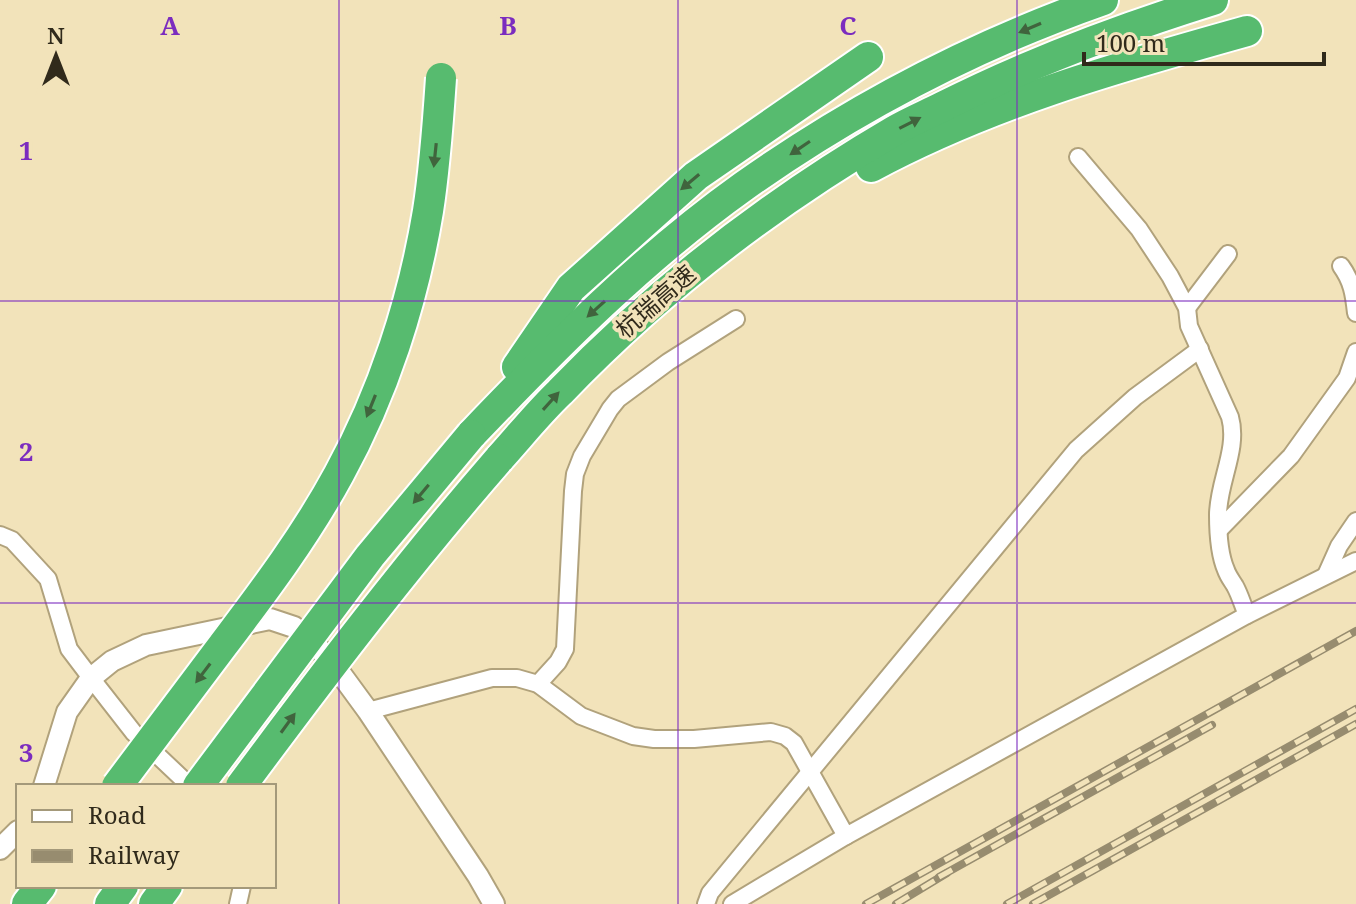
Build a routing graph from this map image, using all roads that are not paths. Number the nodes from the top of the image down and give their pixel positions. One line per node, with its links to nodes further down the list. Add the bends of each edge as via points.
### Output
1 (1103, 0): 15 (highway, 杭瑞高速, one-way to 15, via 968,54 777,164 631,277)
2 (1213, 0): 9 (highway, 杭瑞高速, one-way to 2, via 818,178 896,130 1065,51)
3 (1247, 31): 9 (highway, via 1006,104 905,149)
4 (868, 57): 15 (highway, one-way to 15, via 696,176 571,288)
5 (441, 78): 27 (highway, one-way to 27, bridge, via 434,167 419,255 396,341 364,423 309,525)
6 (1078, 157): 10 (street, via 1139,229)
7 (1228, 254): 10 (street)
8 (1341, 266): 11 (street, via 1350,279)
9 (690, 272): 30 (highway, 杭瑞高速, one-way to 9, bridge, via 345,645 499,459 570,382)
10 (1187, 308): 13 (street)
11 (1356, 313)
12 (736, 319): 23 (street, via 618,399 582,456 573,491 565,649)
13 (1200, 349): 17 (street, via 1233,427 1220,497); 25 (street, via 1076,450)
14 (1356, 352): 17 (street, via 1347,378 1291,456)
15 (471, 435): 29 (highway, 杭瑞高速, one-way to 29, bridge, via 370,556)
16 (1356, 521): 20 (street)
17 (1220, 529): 21 (street, via 1226,571)
18 (0, 535): 22 (street, via 12,540 48,579 69,649)
19 (1356, 561): 20 (street)
20 (1326, 575): 21 (street)
21 (1247, 615): 32 (street)
22 (91, 678): 24 (street, via 146,645 270,619 294,627 315,644); 26 (street, via 67,712); 28 (street, via 134,733)
23 (538, 684): 24 (street, via 492,678); 25 (street, via 581,716 633,736 785,736)
24 (368, 711): 36 (street)
25 (810, 772): 32 (street); 37 (street)
26 (45, 784)
27 (118, 784)
28 (188, 784)
29 (199, 784)
30 (242, 784)
31 (16, 833): 33 (street)
32 (846, 836): 38 (street)
33 (0, 849)
34 (39, 888): 35 (highway)
35 (27, 904)
36 (494, 904)
37 (706, 904)
38 (732, 904)

